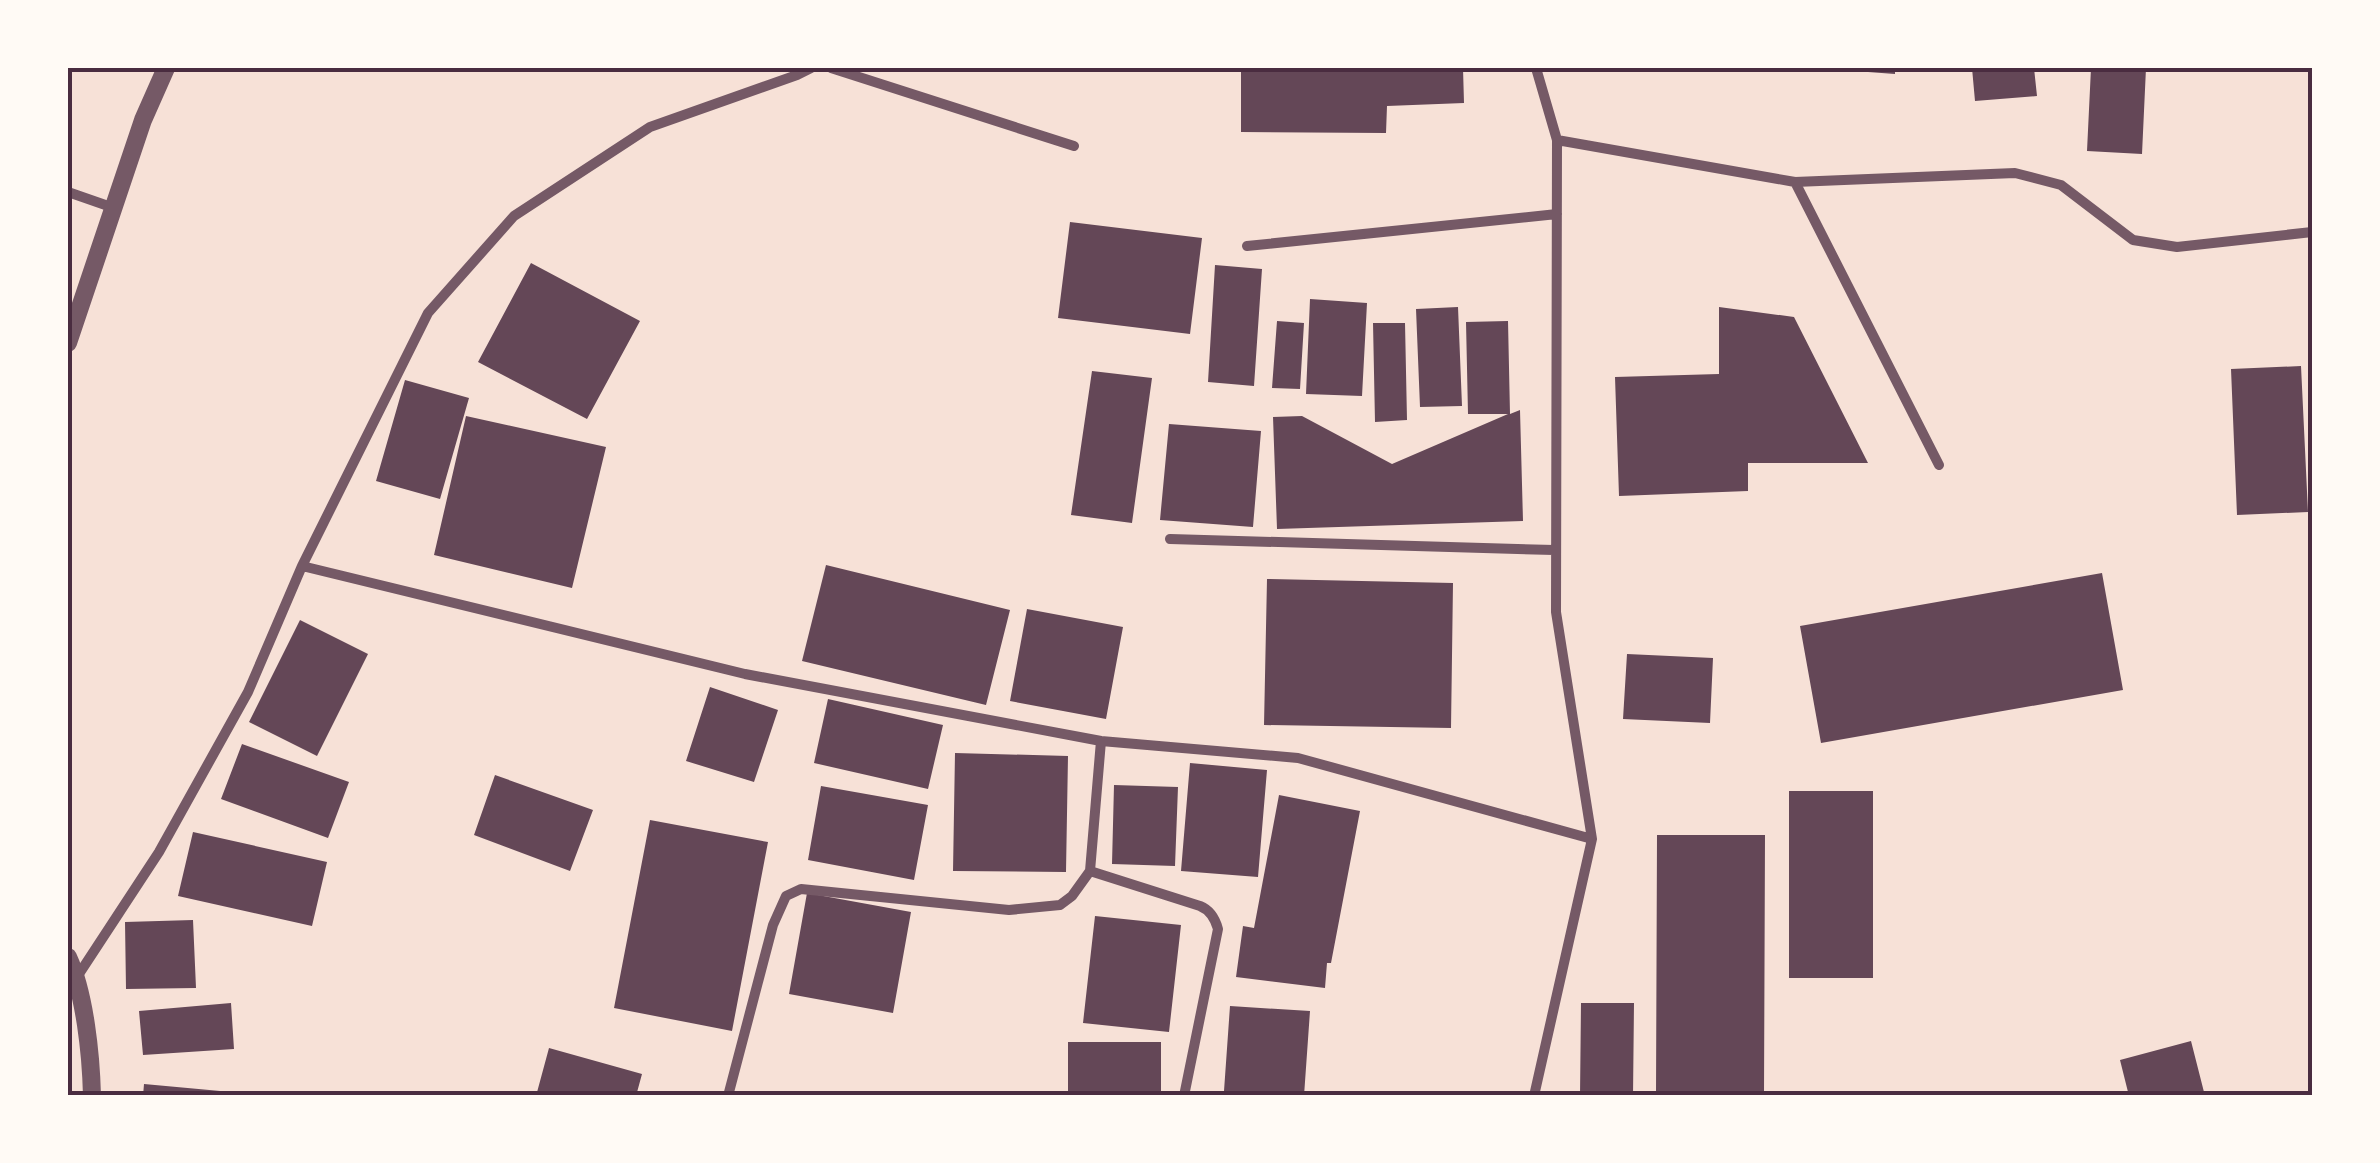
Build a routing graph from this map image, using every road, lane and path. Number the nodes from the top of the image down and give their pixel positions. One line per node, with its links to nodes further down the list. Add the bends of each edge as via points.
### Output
1 (166, 68): 9 (street)
2 (812, 68): 17 (street, via 650,127 514,216 428,314)
3 (831, 68): 6 (street)
4 (1536, 68): 5 (street)
5 (1557, 140): 7 (street); 10 (street)
6 (1074, 146)
7 (1795, 182): 11 (street, via 2015,173 2061,185 2133,240 2177,248); 14 (street)
8 (68, 192): 9 (street)
9 (114, 208): 13 (street)
10 (1557, 214): 12 (street); 16 (street)
11 (2312, 232)
12 (1247, 246)
13 (68, 344)
14 (1939, 465)
15 (1170, 540): 16 (street)
16 (1554, 550): 19 (street, via 1556,612)
17 (302, 566): 18 (street, via 745,674); 22 (street, via 239,708)
18 (1101, 742): 19 (street, via 1298,758); 20 (street)
19 (1592, 839): 26 (street)
20 (1090, 871): 24 (street, via 1060,905 1009,910 792,892 773,925); 25 (street, via 1206,908 1216,920)
21 (68, 957): 22 (street)
22 (77, 977): 23 (street)
23 (92, 1096)
24 (728, 1096)
25 (1184, 1096)
26 (1534, 1096)

